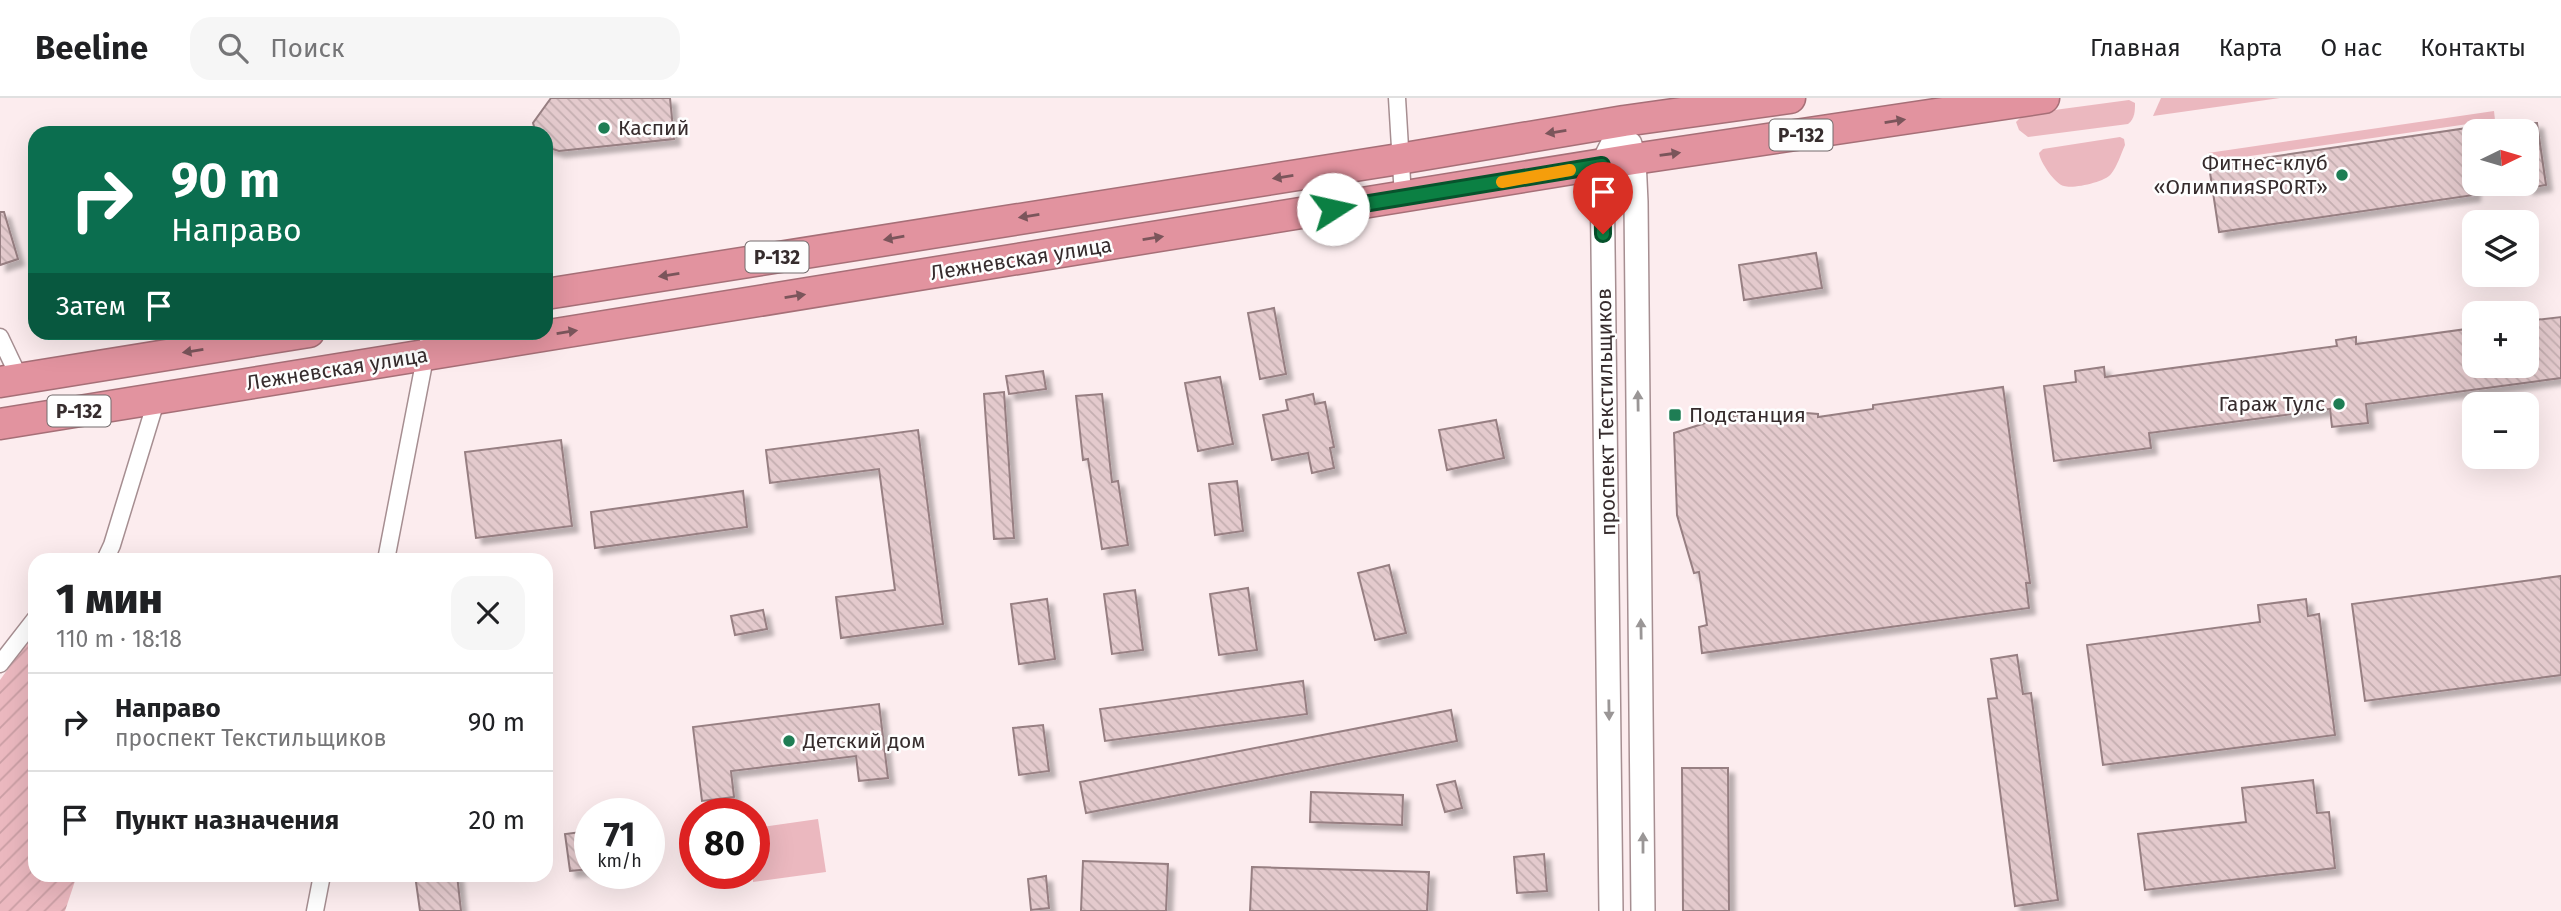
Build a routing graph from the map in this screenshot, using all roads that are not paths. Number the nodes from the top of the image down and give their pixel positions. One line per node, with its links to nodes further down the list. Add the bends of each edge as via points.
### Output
1 (1397, 98): 5 (street)
2 (1790, 98): 4 (highway, Лежневская улица / Р-132)
3 (2044, 98): 6 (highway, Лежневская улица / Р-132, one-way to 3)
4 (1624, 121): 5 (highway, Лежневская улица / Р-132, one-way to 5); 6 (main road, проспект Текстильщиков); 7 (main road, проспект Текстильщиков)
5 (1399, 159): 8 (street); 9 (highway, Лежневская улица / Р-132, one-way to 9)
6 (1634, 159): 7 (highway, Лежневская улица / Р-132); 25 (main road, проспект Текстильщиков, one-way to 6)
7 (1602, 165): 8 (highway, Лежневская улица / Р-132); 24 (main road, проспект Текстильщиков, one-way to 24)
8 (1403, 197): 10 (highway, Лежневская улица / Р-132, one-way to 8)
9 (553, 294)
10 (553, 325)
11 (0, 337): 15 (street, via 19,377)
12 (260, 340): 15 (highway, Лежневская улица / Р-132, one-way to 15)
13 (456, 340): 14 (highway, Лежневская улица / Р-132, one-way to 13)
14 (429, 344): 16 (highway, Лежневская улица / Р-132); 19 (street)
15 (12, 380)
16 (157, 398): 17 (highway, Лежневская улица / Р-132); 18 (street)
17 (0, 424)
18 (108, 553)
19 (387, 553)
20 (28, 628): 21 (street)
21 (0, 664)
22 (320, 882): 23 (street)
23 (314, 911)
24 (1611, 911)
25 (1643, 911)

